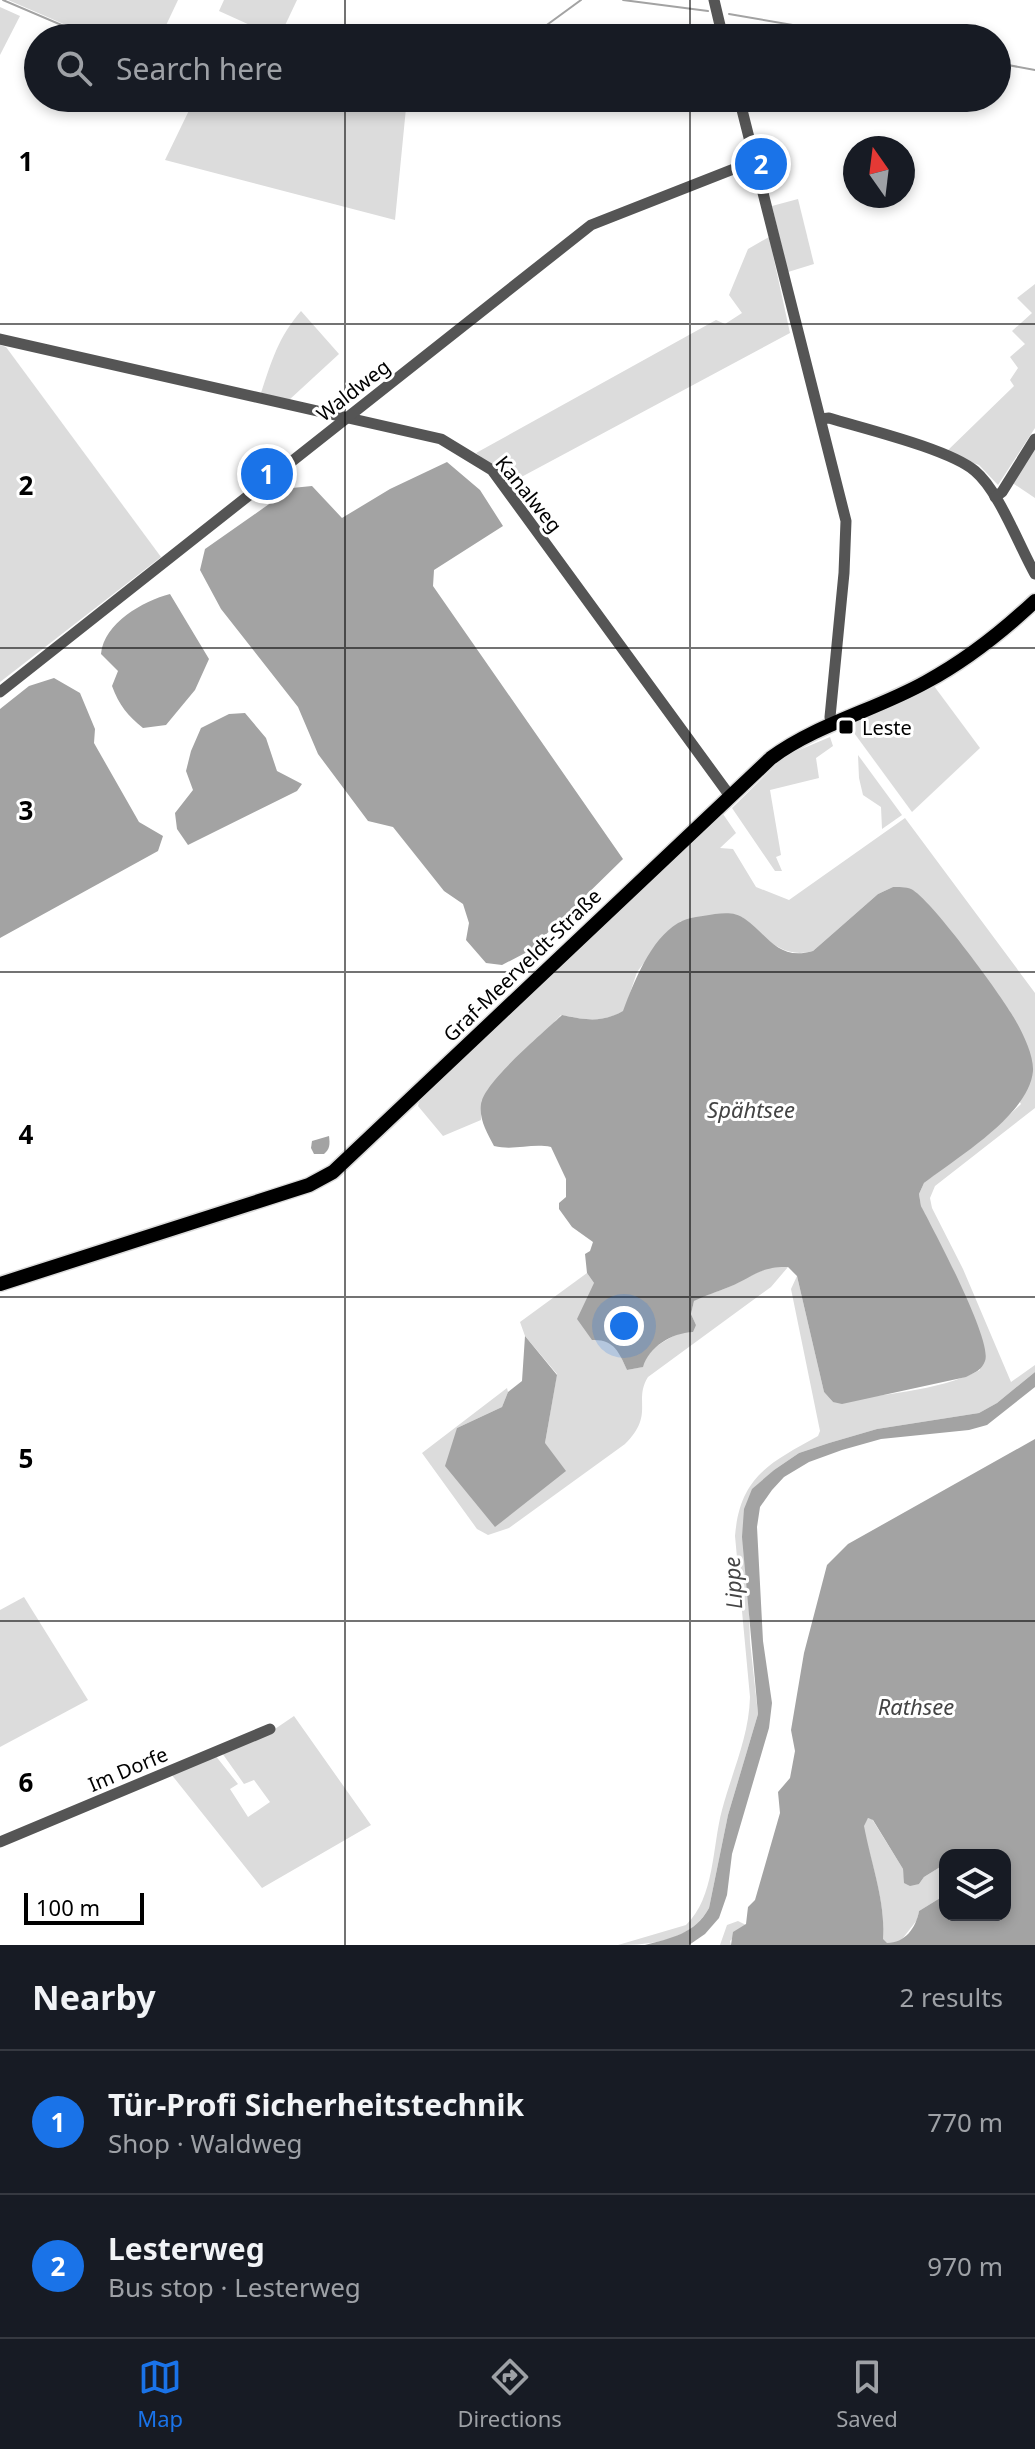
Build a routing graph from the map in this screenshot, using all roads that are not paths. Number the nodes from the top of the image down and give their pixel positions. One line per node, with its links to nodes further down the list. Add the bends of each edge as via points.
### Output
1 (714, 0): 2 (street)
2 (720, 24)
3 (742, 112): 4 (street)
4 (754, 161): 6 (street, Waldweg, via 591,225); 7 (street)
5 (0, 339): 6 (street, Kanalweg)
6 (347, 418): 12 (street, Waldweg); 14 (street, Kanalweg, via 441,439 492,470)
7 (821, 419): 9 (street, via 960,462 975,471); 13 (street, via 846,521)
8 (1035, 439): 9 (street)
9 (995, 497): 10 (street)
10 (1035, 574)
11 (1035, 601): 13 (main road, Graf-Meerveldt-Straße, via 927,682)
12 (0, 692)
13 (833, 725): 14 (main road, Graf-Meerveldt-Straße, via 780,751)
14 (730, 796): 15 (main road, Graf-Meerveldt-Straße, via 333,1172 309,1185)
15 (0, 1284)
16 (270, 1729): 17 (street, Im Dorfe)
17 (0, 1842)

